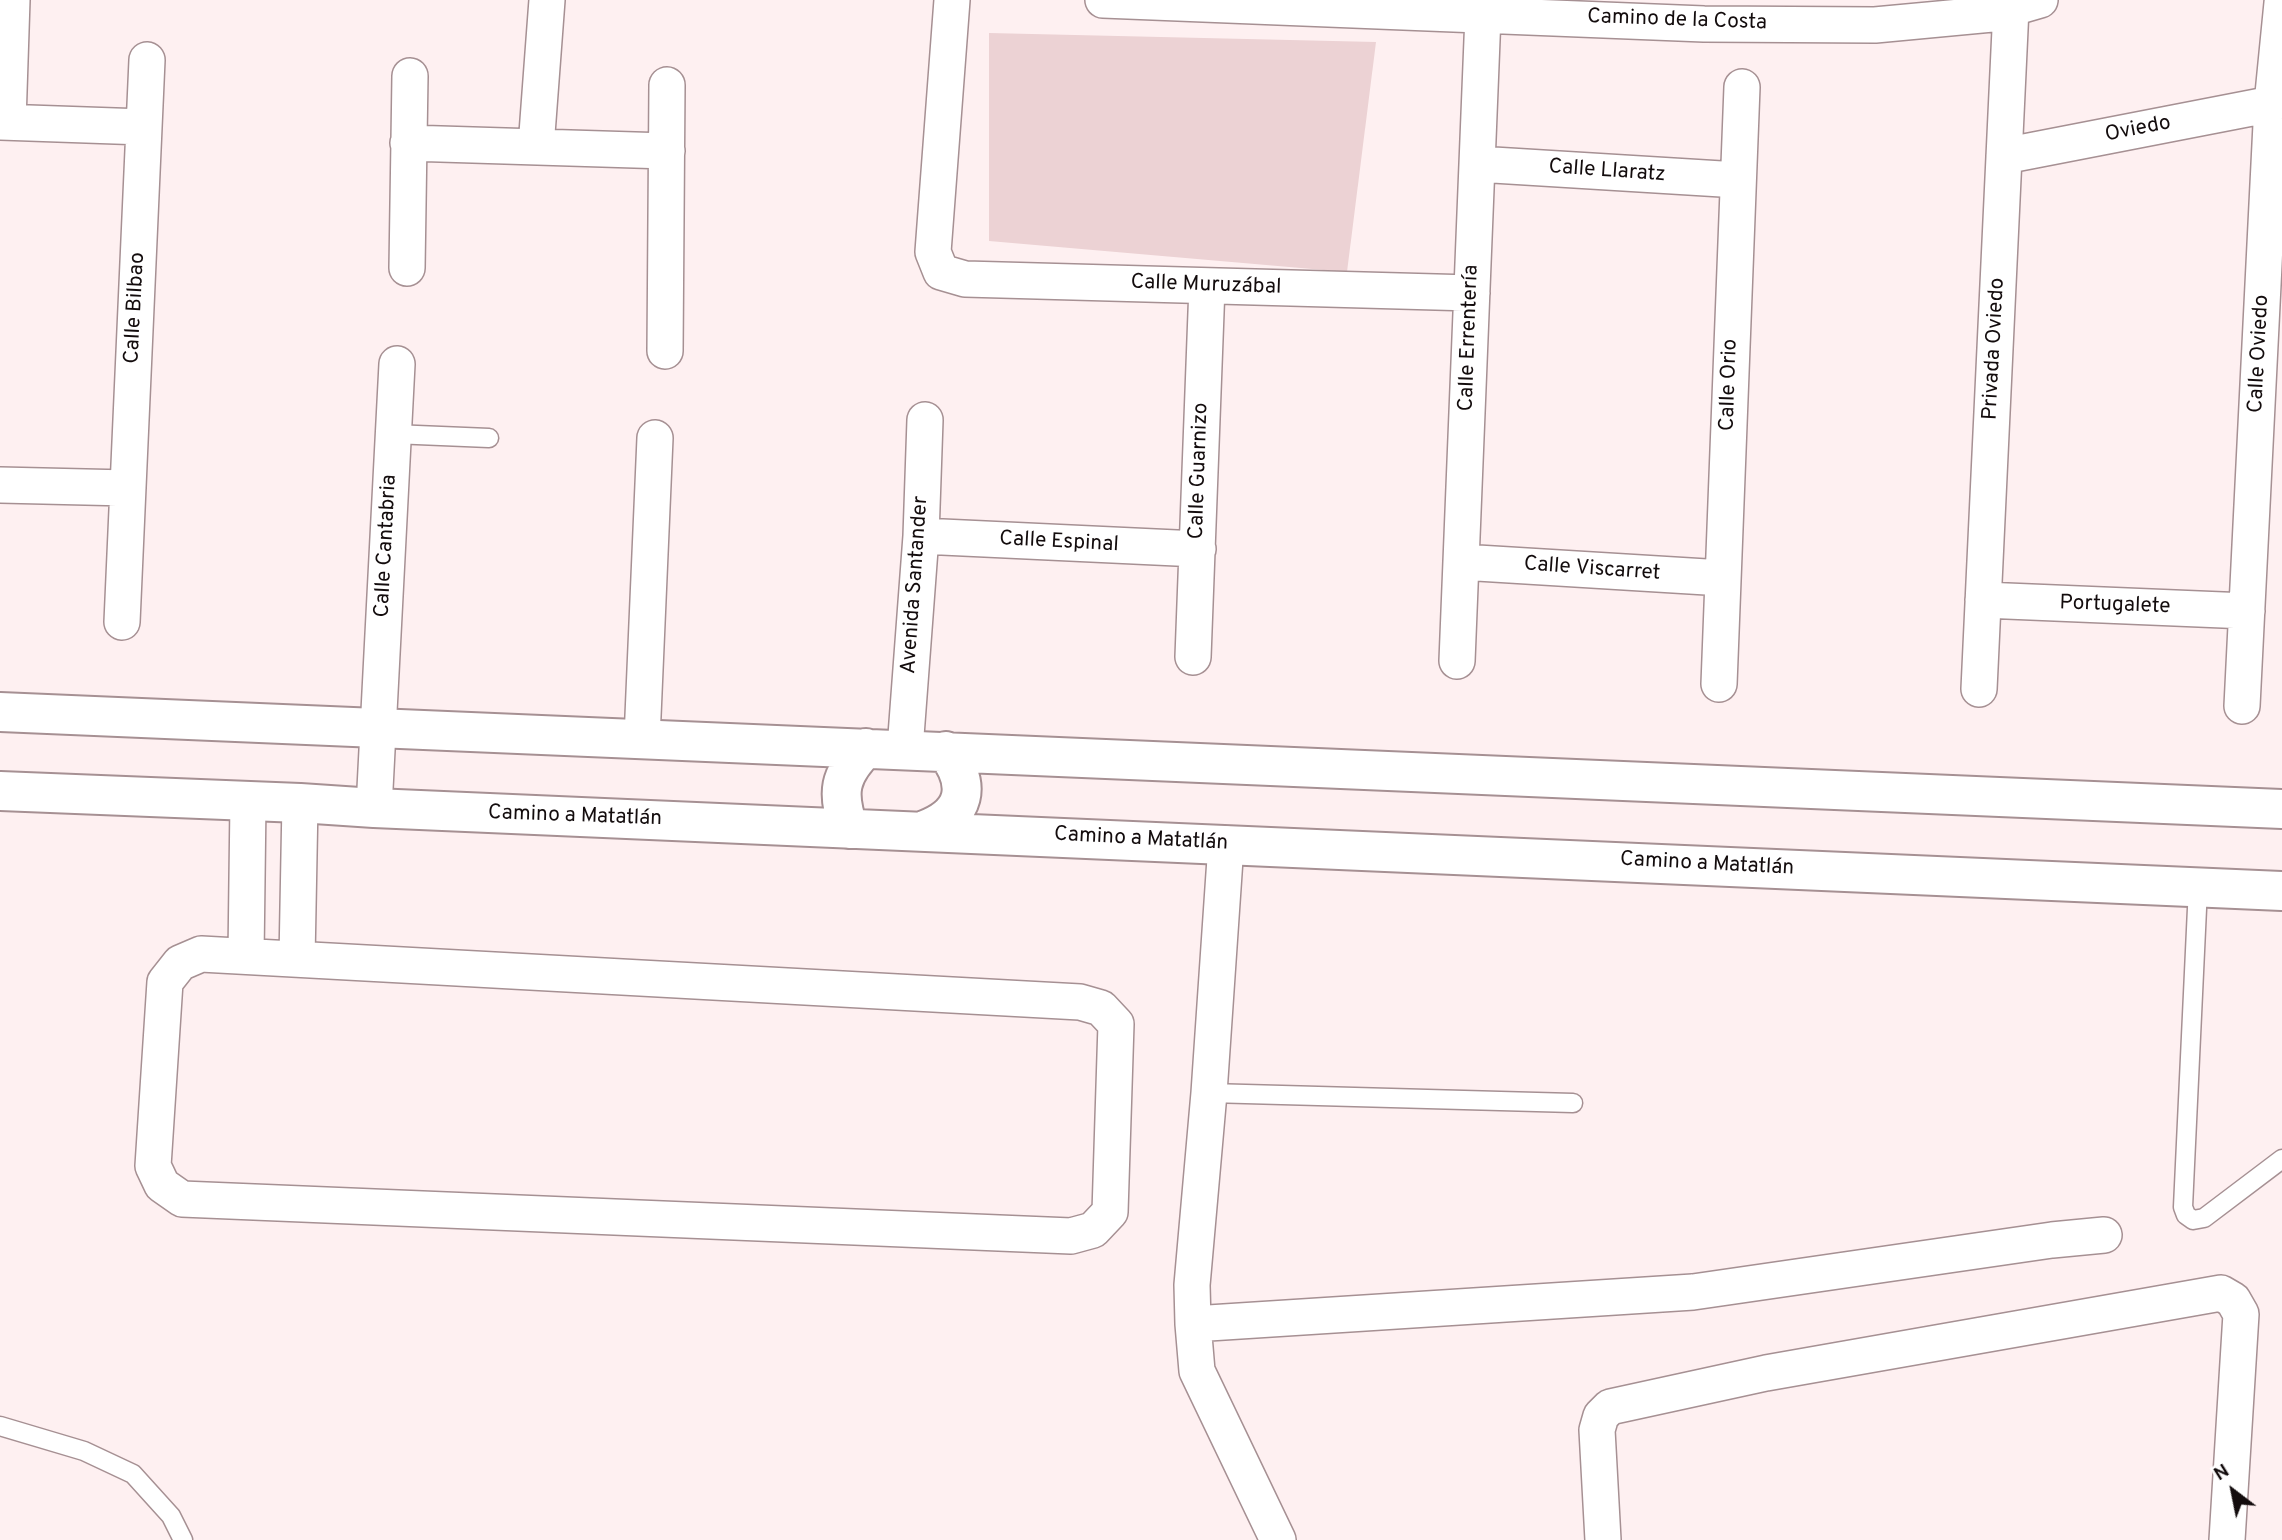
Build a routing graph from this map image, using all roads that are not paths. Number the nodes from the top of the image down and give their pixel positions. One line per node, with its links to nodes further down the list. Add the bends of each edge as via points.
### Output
1 (12, 0): 13 (street)
2 (547, 0): 16 (street)
3 (952, 0): 22 (street, Calle Muruzábal, via 933,252 941,272 965,279)
4 (1103, 0): 7 (street, Camino de la Costa)
5 (2282, 3): 12 (street, Calle Oviedo)
6 (2025, 4): 7 (street, Camino de la Costa, via 1992,13 1875,25); 18 (street, Privada Oviedo)
7 (1483, 15): 19 (street, Calle Errentería)
8 (147, 60): 14 (street, Calle Bilbao)
9 (410, 76): 15 (street)
10 (667, 85): 17 (street)
11 (1742, 87): 20 (street, Calle Orio)
12 (2272, 104): 18 (street, Oviedo); 37 (street, Calle Oviedo)
13 (4, 122): 14 (street)
14 (144, 127): 31 (street, Calle Bilbao)
15 (408, 143): 16 (street); 21 (street)
16 (536, 147): 17 (street)
17 (667, 151): 24 (street)
18 (2004, 156): 36 (street, Privada Oviedo)
19 (1477, 164): 20 (street, Calle Llaratz); 23 (street, Calle Errentería)
20 (1738, 180): 35 (street, Calle Orio)
21 (407, 268)
22 (1207, 286): 23 (street, Calle Muruzábal); 33 (street, Calle Guarnizo)
23 (1472, 293): 34 (street, Calle Errentería)
24 (665, 351)
25 (397, 363): 27 (street, Calle Cantabria)
26 (925, 420): 32 (street, Avenida Santander)
27 (393, 434): 28 (lane); 45 (street, Calle Cantabria)
28 (489, 438)
29 (655, 438): 46 (street)
30 (0, 485): 31 (street)
31 (128, 488): 38 (street, Calle Bilbao)
32 (921, 536): 33 (street, Calle Espinal); 48 (street, Avenida Santander)
33 (1198, 549): 39 (street, Calle Guarnizo)
34 (1461, 562): 35 (street, Calle Viscarret); 40 (street, Calle Errentería)
35 (1723, 578): 41 (street, Calle Orio)
36 (1983, 600): 37 (street, Portugalete); 42 (street, Privada Oviedo)
37 (2247, 611): 43 (street, Calle Oviedo)
38 (122, 622)
39 (1193, 657)
40 (1457, 662)
41 (1719, 684)
42 (1979, 689)
43 (2242, 706)
44 (0, 712): 45 (street)
45 (378, 728): 46 (street); 53 (street, Calle Cantabria)
46 (642, 739): 47 (street)
47 (866, 748): 48 (street); 55 (street, via 850,764 841,785 841,807)
48 (905, 749): 49 (street)
49 (946, 751): 54 (street); 56 (street, via 958,768 962,787 957,807 944,822)
50 (0, 791): 51 (street, Camino a Matatlán)
51 (248, 802): 52 (street, Camino a Matatlán); 60 (street)
52 (299, 803): 53 (street, Camino a Matatlán); 61 (street)
53 (374, 808): 55 (street, Camino a Matatlán)
54 (2282, 809)
55 (849, 828): 56 (street, Camino a Matatlán)
56 (925, 830): 57 (street, Camino a Matatlán)
57 (1226, 844): 58 (street, Camino a Matatlán); 62 (street)
58 (2197, 887): 59 (street, Camino a Matatlán); 64 (lane, via 2186,1215 2193,1220 2204,1218)
59 (2282, 891)
60 (246, 956): 61 (street); 61 (street, via 201,954 180,963 165,982 153,1167 162,1185 182,1199 1071,1236 1093,1230 1110,1212 1116,1024 1101,1007 1080,1002)
61 (297, 959)
62 (1209, 1093): 63 (lane); 66 (street, via 1192,1285)
63 (1573, 1103)
64 (2282, 1159)
65 (2104, 1235): 66 (street, via 1693,1292)
66 (1193, 1324): 69 (street, via 1198,1371)
67 (0, 1426): 68 (lane, via 84,1451 133,1474 171,1516)
68 (183, 1540)
69 (1278, 1540)
70 (1603, 1540): 71 (street, via 1597,1430 1610,1407 1766,1373 2221,1293 2233,1300 2241,1314)
71 (2227, 1540)

